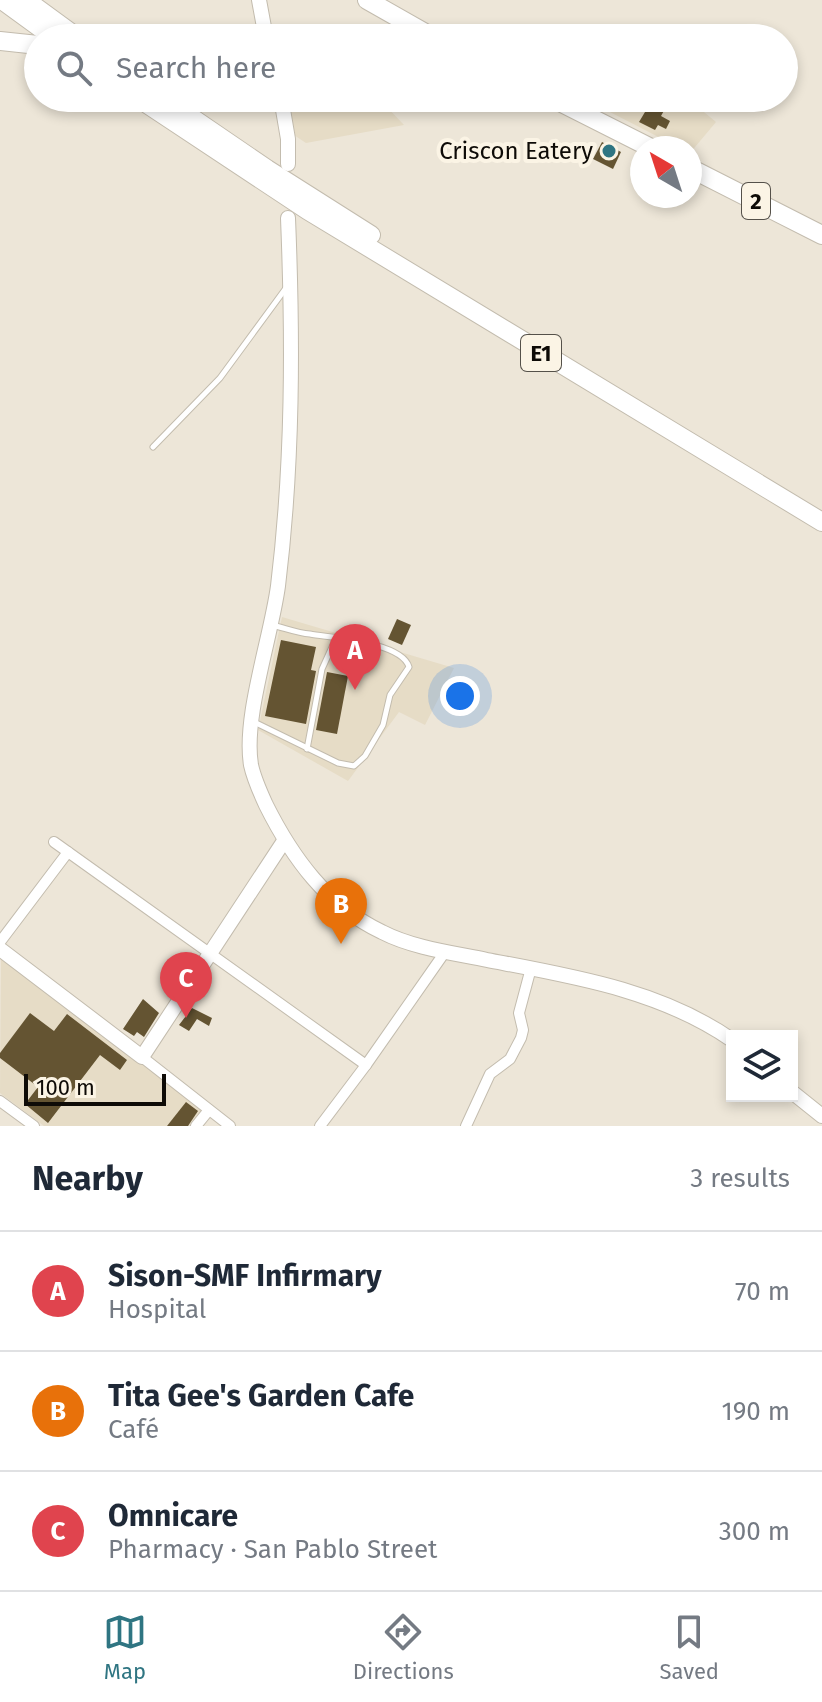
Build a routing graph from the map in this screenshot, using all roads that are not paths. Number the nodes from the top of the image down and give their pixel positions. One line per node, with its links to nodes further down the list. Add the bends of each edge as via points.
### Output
1 (2, 0): 6 (highway)
2 (26, 0): 7 (highway)
3 (44, 0): 8 (highway)
4 (259, 0): 9 (street)
5 (371, 1): 10 (highway)
6 (35, 24)
7 (60, 24)
8 (67, 24)
9 (263, 24)
10 (410, 24)
11 (0, 41): 12 (highway)
12 (24, 44)
13 (159, 112): 25 (highway, E1, via 307,210)
14 (184, 112): 24 (highway, E1, via 550,346)
15 (284, 112): 18 (street)
16 (580, 112): 17 (highway)
17 (630, 137)
18 (288, 164)
19 (702, 174): 21 (highway, 2)
20 (288, 218): 22 (street)
21 (822, 235)
22 (291, 280): 23 (lane, via 220,378); 26 (street, via 290,457)
23 (153, 447)
24 (822, 507)
25 (822, 522)
26 (271, 625): 27 (lane); 28 (street)
27 (337, 636): 29 (lane, via 322,669); 29 (lane, via 392,651 409,667 390,695 383,725 358,763 347,766)
28 (252, 721): 29 (lane); 30 (street, via 251,766)
29 (307, 749)
30 (284, 841): 35 (street, via 318,886 351,914 383,933); 36 (street)
31 (54, 842): 32 (street)
32 (68, 852): 33 (street); 36 (street)
33 (0, 942)
34 (0, 949): 39 (street)
35 (445, 952): 37 (street); 40 (street)
36 (209, 953): 39 (street); 40 (street)
37 (531, 968): 38 (street, via 649,997); 49 (street, via 519,1013 521,1038 510,1059 490,1074)
38 (726, 1036)
39 (142, 1057): 43 (street)
40 (366, 1065): 48 (street)
41 (798, 1097): 44 (street)
42 (0, 1101): 45 (street)
43 (209, 1110): 46 (street); 47 (street)
44 (822, 1116)
45 (34, 1126)
46 (196, 1126)
47 (230, 1126)
48 (320, 1126)
49 (466, 1126)

